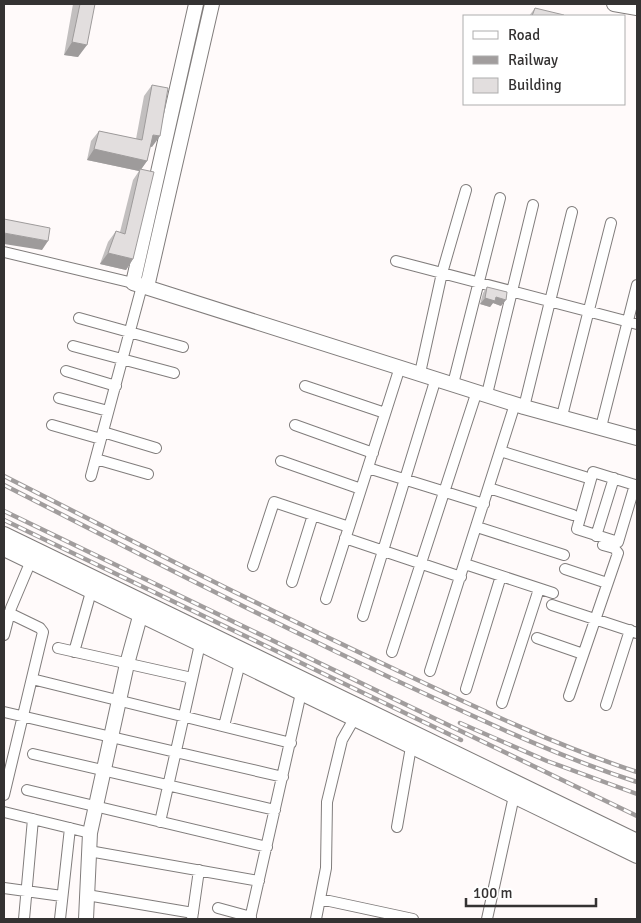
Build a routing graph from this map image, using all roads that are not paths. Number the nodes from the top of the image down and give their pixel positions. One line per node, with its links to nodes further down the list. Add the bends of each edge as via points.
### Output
1 (196, 4): 15 (street)
2 (212, 4): 15 (street)
3 (614, 4): 4 (street)
4 (637, 8)
5 (466, 190): 12 (street)
6 (500, 198): 13 (street)
7 (533, 205): 16 (street)
8 (572, 212): 17 (street)
9 (611, 223): 18 (street)
10 (4, 252): 15 (street)
11 (396, 261): 12 (street)
12 (442, 273): 13 (street); 27 (street)
13 (479, 283): 16 (street); 30 (street)
14 (637, 285): 20 (street)
15 (141, 286): 21 (street); 25 (street)
16 (512, 292): 17 (street); 33 (street)
17 (550, 301): 18 (street); 35 (street)
18 (589, 312): 20 (street); 38 (street)
19 (79, 318): 21 (street)
20 (633, 323): 41 (street)
21 (131, 332): 23 (street); 24 (street)
22 (73, 346): 24 (street)
23 (183, 347)
24 (123, 359): 28 (street); 31 (street)
25 (400, 367): 27 (street); 37 (street)
26 (66, 371): 31 (street)
27 (420, 373): 29 (street)
28 (174, 374)
29 (436, 378): 30 (street); 53 (street)
30 (453, 384): 33 (street)
31 (116, 386): 36 (street)
32 (305, 386): 37 (street)
33 (482, 393): 35 (street); 58 (street)
34 (59, 398): 36 (street)
35 (520, 405): 38 (street); 45 (street)
36 (108, 412): 42 (street)
37 (385, 413): 46 (street)
38 (562, 416): 41 (street)
39 (295, 425): 46 (street)
40 (52, 426): 42 (street)
41 (601, 428): 43 (street)
42 (102, 436): 44 (street); 47 (street)
43 (637, 437)
44 (156, 448)
45 (500, 451): 52 (street); 56 (street)
46 (373, 453): 49 (street)
47 (96, 459): 50 (street); 51 (street)
48 (281, 461): 57 (street)
49 (368, 468): 53 (street); 57 (street)
50 (148, 474)
51 (91, 476)
52 (585, 476)
53 (405, 478): 58 (street); 69 (street)
54 (614, 478): 55 (street); 66 (street); 66 (street, via 593,472 592,475 577,527)
55 (636, 485): 66 (street, via 619,541)
56 (489, 488): 59 (street); 61 (street)
57 (361, 489): 62 (street)
58 (444, 491): 59 (street); 72 (street)
59 (484, 504): 63 (street)
60 (313, 515): 62 (street); 74 (street, via 277,502 272,504); 78 (street)
61 (573, 515)
62 (349, 527): 67 (street)
63 (477, 527): 70 (street); 73 (street)
64 (4, 534): 71 (street)
65 (575, 536): 79 (street, via 617,550)
66 (596, 536)
67 (345, 538): 69 (street); 83 (street)
68 (4, 550): 71 (street)
69 (383, 550): 72 (street); 88 (street)
70 (564, 555)
71 (33, 556): 81 (street); 84 (street); 86 (street)
72 (421, 563): 77 (street); 96 (street)
73 (465, 564): 76 (street); 77 (street)
74 (253, 566)
75 (565, 569): 79 (street)
76 (501, 576): 80 (street); 103 (street)
77 (461, 577): 100 (street)
78 (292, 582)
79 (607, 583): 89 (street)
80 (539, 589): 82 (street); 107 (street)
81 (91, 592): 87 (street); 95 (street)
82 (553, 593)
83 (326, 599)
84 (144, 600): 87 (street); 117 (street)
85 (552, 605): 89 (street)
86 (9, 614): 91 (street); 102 (street, via 44,632)
87 (141, 616): 93 (street); 98 (street)
88 (363, 616)
89 (595, 619): 90 (street); 97 (street)
90 (634, 631): 108 (street)
91 (4, 635)
92 (537, 638): 97 (street)
93 (200, 644): 99 (street); 101 (street)
94 (58, 648): 95 (street)
95 (74, 652): 98 (street)
96 (392, 652)
97 (583, 654): 105 (street)
98 (127, 664): 101 (street); 106 (street)
99 (240, 664): 104 (street); 113 (street)
100 (430, 671)
101 (192, 678): 111 (street)
102 (32, 679): 106 (street); 110 (street)
103 (466, 689)
104 (301, 693): 112 (street); 115 (street)
105 (569, 696)
106 (120, 701): 111 (street); 114 (street)
107 (502, 703)
108 (606, 705)
109 (4, 712): 110 (street)
110 (23, 716): 114 (street); 124 (street)
111 (184, 716): 113 (street); 118 (street)
112 (354, 719): 116 (street); 145 (street, via 342,740 327,802 326,862)
113 (224, 726): 115 (street)
114 (113, 737): 118 (street); 120 (street)
115 (291, 743): 121 (street)
116 (412, 747): 117 (street); 131 (street)
117 (436, 751): 125 (street); 132 (street)
118 (176, 752): 121 (street); 122 (street)
119 (33, 754): 120 (street)
120 (104, 772): 122 (street); 126 (street)
121 (283, 777): 127 (street)
122 (168, 786): 127 (street); 130 (street)
123 (27, 790): 126 (street)
124 (4, 795)
125 (514, 796): 132 (street); 154 (street)
126 (96, 806): 130 (street); 134 (street)
127 (275, 810): 136 (street)
128 (4, 812): 129 (street)
129 (33, 819): 133 (street); 142 (street)
130 (160, 822): 136 (street)
131 (397, 827)
132 (594, 827): 135 (street); 138 (street)
133 (70, 828): 134 (street); 144 (street)
134 (90, 833): 137 (street)
135 (637, 840)
136 (267, 847): 140 (street)
137 (89, 851): 139 (street); 143 (street)
138 (637, 856)
139 (199, 870): 140 (street); 147 (street)
140 (260, 881): 148 (street)
141 (4, 888): 142 (street)
142 (26, 891): 144 (street); 149 (street)
143 (87, 895): 147 (street); 151 (street)
144 (62, 896): 150 (street)
145 (320, 899): 152 (street); 153 (street)
146 (218, 908): 148 (street)
147 (192, 916)
148 (251, 918)
149 (24, 919)
150 (60, 919)
151 (86, 919)
152 (316, 919)
153 (413, 919)
154 (487, 919)

